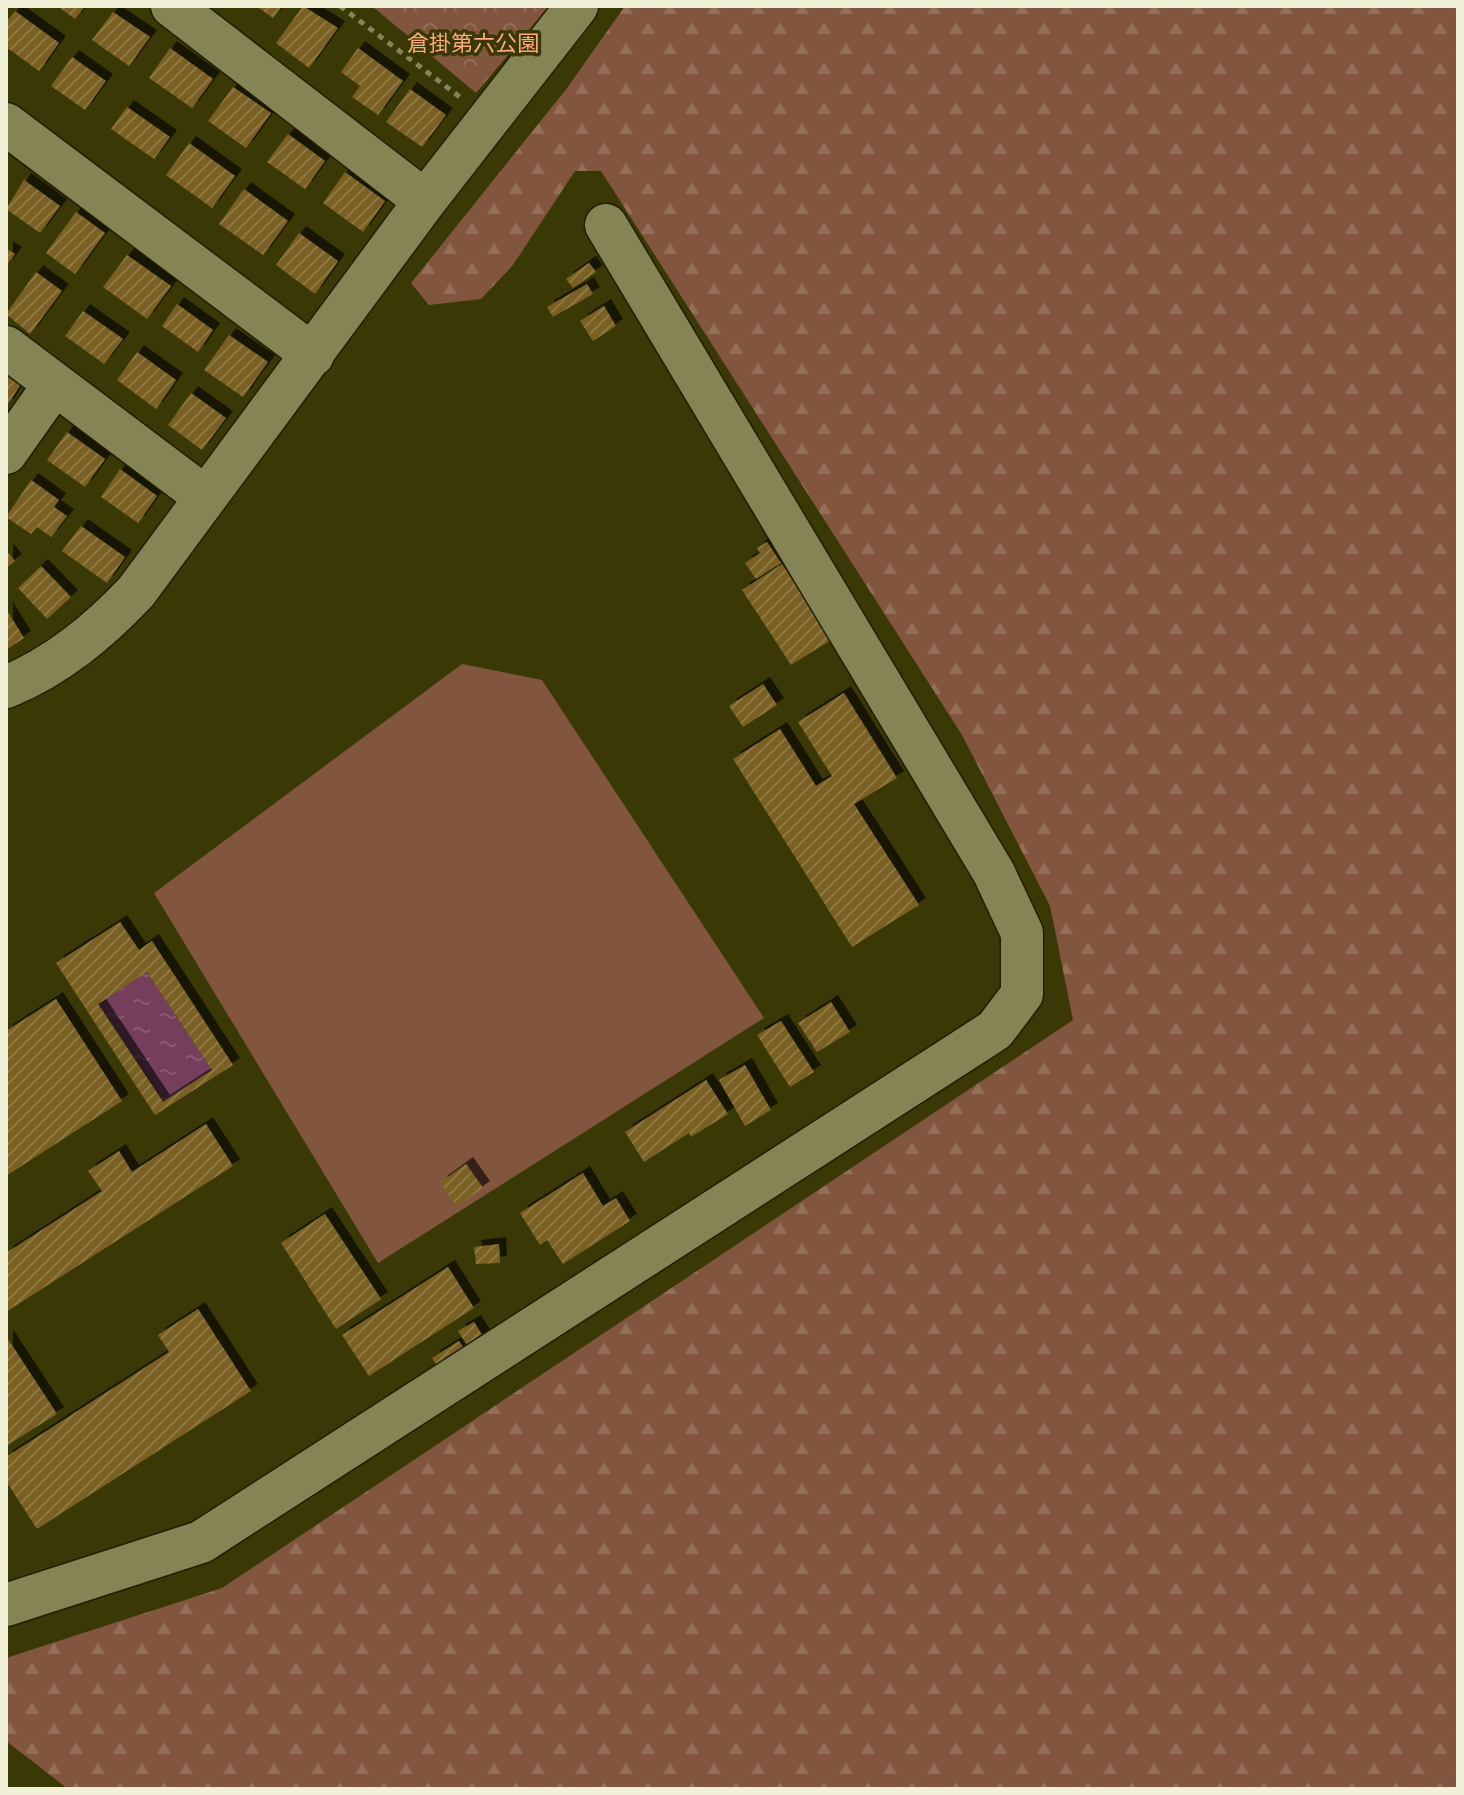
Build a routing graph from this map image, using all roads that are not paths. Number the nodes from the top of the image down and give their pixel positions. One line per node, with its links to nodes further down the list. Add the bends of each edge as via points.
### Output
1 (172, 6): 4 (street)
2 (577, 6): 4 (street)
3 (11, 139): 7 (street)
4 (425, 201): 7 (street)
5 (606, 225): 12 (street, via 994,873 1022,933 1022,994 995,1030 201,1542)
6 (6, 347): 8 (street)
7 (313, 355): 10 (street)
8 (54, 385): 9 (street); 10 (street)
9 (6, 453)
10 (205, 497): 11 (street, via 136,592 100,630 36,675)
11 (6, 687)
12 (6, 1605)

